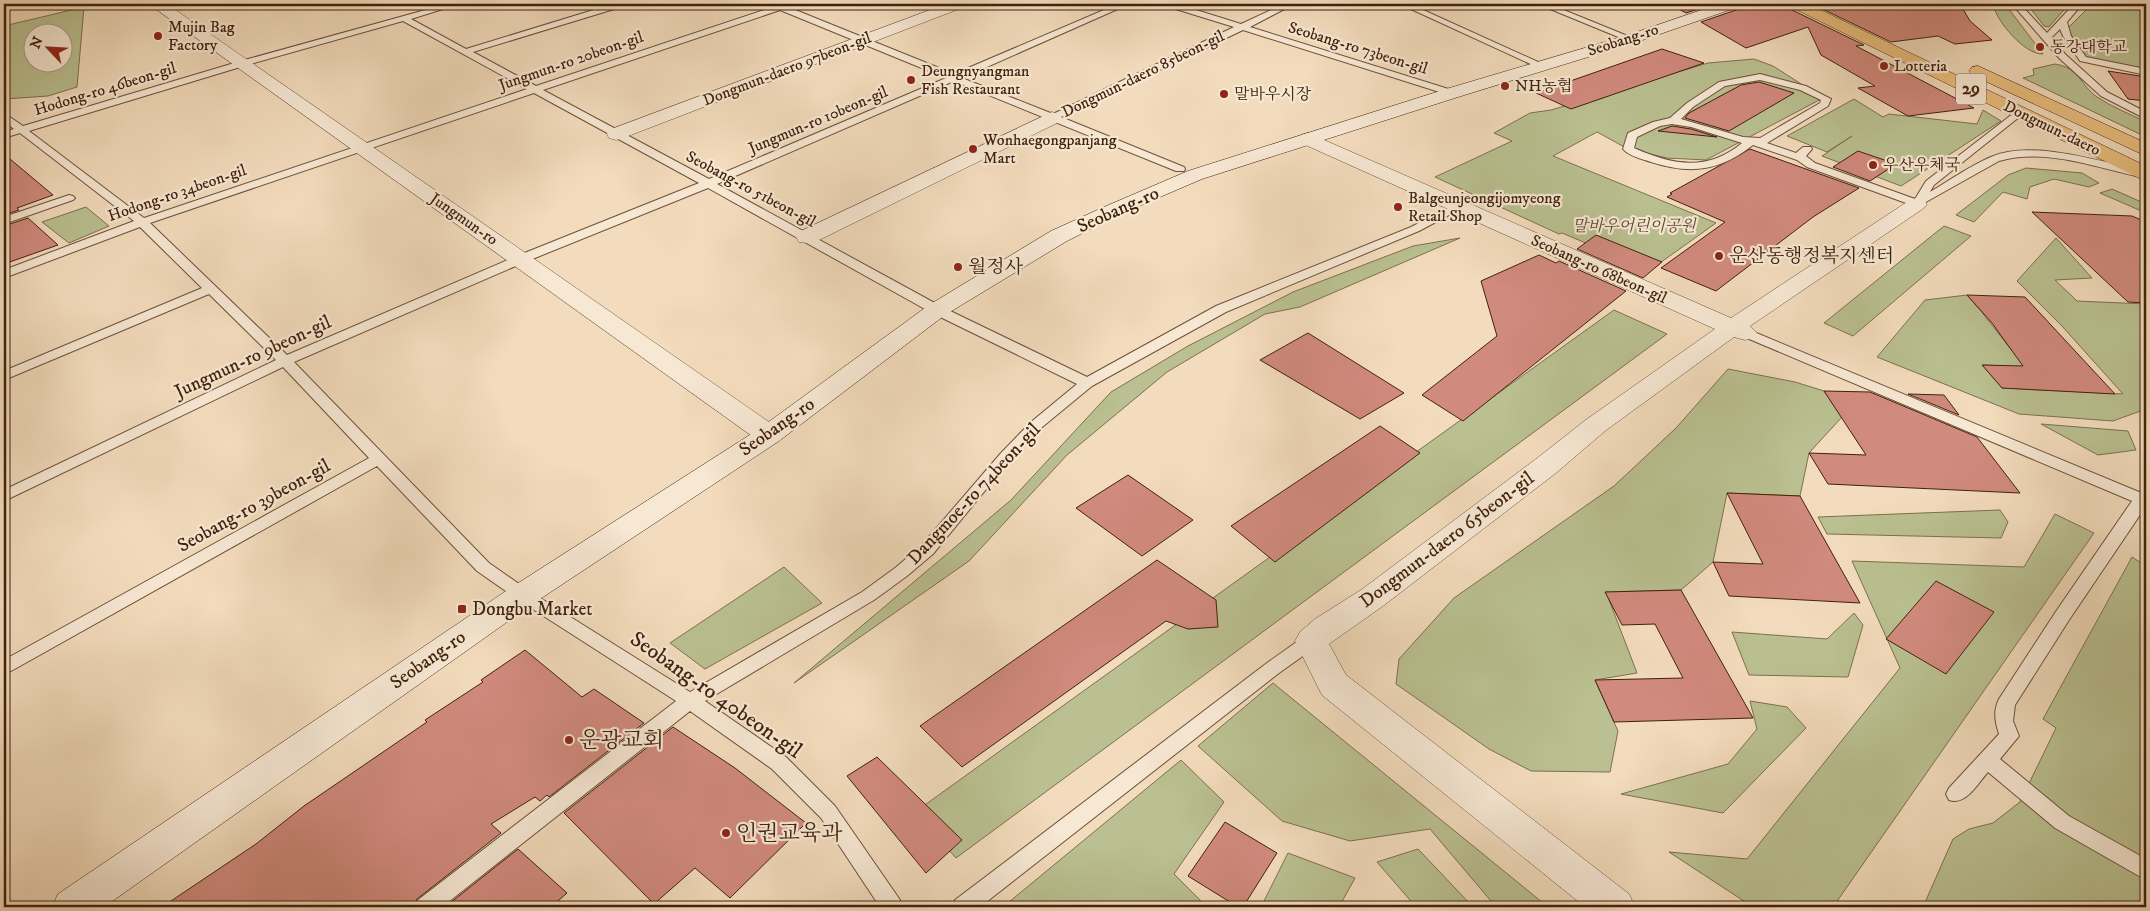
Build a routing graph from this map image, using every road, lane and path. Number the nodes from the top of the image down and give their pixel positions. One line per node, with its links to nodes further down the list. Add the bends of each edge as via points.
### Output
1 (158, 4): 25 (street, Jungmun-ro)
2 (455, 4): 17 (lane, Hodong-ro 46beon-gil)
3 (621, 4): 24 (lane)
4 (790, 4): 16 (lane, Jungmun-ro 20beon-gil)
5 (959, 4): 23 (street, Dongmun-daero 97beon-gil)
6 (1125, 4): 29 (lane, Jungmun-ro 10beon-gil)
7 (1169, 4): 19 (lane, Seobang-ro 73beon-gil)
8 (1290, 4): 19 (lane, Dongmun-daero 85beon-gil)
9 (1404, 4): 27 (lane)
10 (1542, 4): 21 (lane)
11 (1733, 4): 21 (street, Seobang-ro)
12 (1796, 4): 32 (main road, Dongmun-daero / 29)
13 (1831, 4): 20 (main road)
14 (2016, 4): 22 (lane)
15 (2078, 4): 18 (lane)
16 (775, 5): 23 (lane); 30 (lane, Jungmun-ro 20beon-gil)
17 (403, 18): 24 (lane, Seobang-ro 51beon-gil); 25 (lane, Hodong-ro 46beon-gil)
18 (2062, 21): 22 (lane); 28 (lane, via 2067,36 2083,59)
19 (1241, 26): 31 (lane, Seobang-ro 73beon-gil); 35 (lane, Dongmun-daero 85beon-gil)
20 (1880, 26)
21 (1632, 38): 27 (street, Seobang-ro)
22 (2046, 39): 34 (lane, via 2104,94)
23 (862, 40): 29 (lane); 38 (street, Dongmun-daero 97beon-gil)
24 (465, 52): 30 (lane, Seobang-ro 51beon-gil)
25 (244, 63): 37 (lane, Hodong-ro 46beon-gil); 42 (street, Jungmun-ro)
26 (1961, 64): 43 (main road, Dongmun-daero / 29)
27 (1542, 66): 31 (street, Seobang-ro)
28 (2146, 72)
29 (954, 78): 35 (lane); 46 (lane, Jungmun-ro 10beon-gil)
30 (534, 89): 38 (lane, Seobang-ro 51beon-gil); 42 (lane, Jungmun-ro 20beon-gil)
31 (1452, 93): 40 (street, Seobang-ro)
32 (2019, 112): 45 (main road, Dongmun-daero / 29); 48 (lane, via 1930,182)
33 (4, 116): 37 (lane)
34 (2146, 116)
35 (1052, 118): 44 (lane); 52 (street, Dongmun-daero 85beon-gil)
36 (1673, 121): 41 (lane); 41 (lane, via 1632,135 1628,149 1683,167 1712,164 1730,157); 41 (lane, via 1690,105 1722,84 1760,77 1803,88 1826,99 1825,104 1766,140)
37 (22, 130): 39 (lane, Hodong-ro 46beon-gil); 51 (lane)
38 (616, 134): 46 (lane, Seobang-ro 51beon-gil)
39 (4, 135)
40 (1308, 139): 49 (street, Seobang-ro 68beon-gil); 56 (street, Seobang-ro, via 1195,175 1111,211 1059,236)
41 (1752, 142): 48 (lane, via 1804,154 1811,165)
42 (362, 147): 51 (lane, Hodong-ro 34beon-gil); 53 (street, Jungmun-ro)
43 (2146, 150)
44 (1180, 169)
45 (2146, 175): 48 (lane, via 2050,154 2012,154 1995,159)
46 (707, 184): 52 (lane, Seobang-ro 51beon-gil); 53 (lane, Jungmun-ro 10beon-gil)
47 (69, 198): 50 (lane)
48 (1917, 204): 57 (street, Dongmun-daero 65beon-gil)
49 (1458, 206): 57 (street, Seobang-ro 68beon-gil); 60 (lane, Dangmoe-ro 74beon-gil, via 1415,229 1221,309)
50 (4, 222)
51 (142, 222): 54 (lane, Hodong-ro 34beon-gil); 55 (lane)
52 (807, 237): 56 (lane, Seobang-ro 51beon-gil)
53 (522, 260): 58 (lane, Jungmun-ro 9beon-gil); 61 (street, Jungmun-ro)
54 (4, 274)
55 (210, 289): 58 (lane); 59 (lane)
56 (937, 310): 60 (lane, Seobang-ro 51beon-gil); 61 (street, Seobang-ro)
57 (1743, 332): 64 (lane); 66 (street, Dongmun-daero 65beon-gil, via 1596,425 1372,598)
58 (285, 361): 62 (lane); 63 (lane, Jungmun-ro 9beon-gil)
59 (4, 376)
60 (1087, 383): 68 (lane, Dangmoe-ro 74beon-gil, via 1036,425 927,550 901,572 868,596)
61 (769, 435): 65 (street, Seobang-ro)
62 (379, 459): 65 (lane, via 483,567); 67 (lane, Seobang-ro 39beon-gil)
63 (4, 496)
64 (2145, 498): 69 (lane, via 2063,615 2006,704 2004,721 2009,736)
65 (523, 595): 68 (lane, Seobang-ro 40beon-gil); 72 (street, Seobang-ro)
66 (1311, 641): 75 (lane); 76 (street, via 1334,685)
67 (4, 668)
68 (690, 701): 73 (lane, Dangmoe-ro 74beon-gil); 74 (lane, Seobang-ro 40beon-gil, via 779,763 828,812)
69 (1987, 760): 70 (lane); 71 (lane, via 2062,822)
70 (1956, 794)
71 (2146, 870)
72 (72, 907)
73 (426, 907)
74 (892, 907)
75 (963, 907)
76 (1615, 907)

